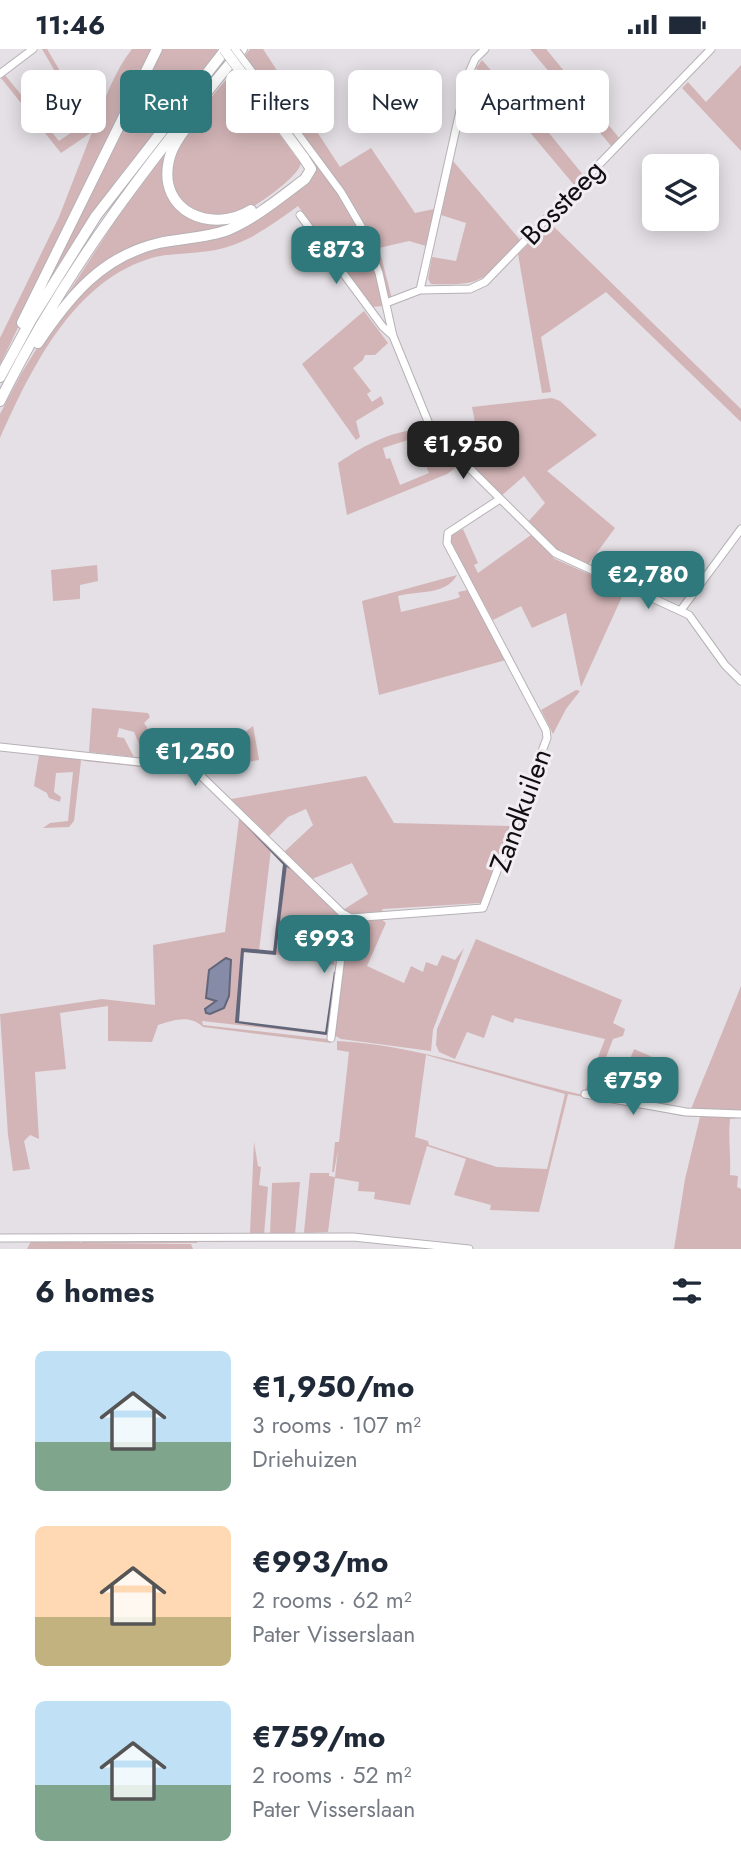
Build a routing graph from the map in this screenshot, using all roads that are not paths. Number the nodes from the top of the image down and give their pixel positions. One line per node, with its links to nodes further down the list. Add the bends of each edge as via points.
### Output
1 (33, 49): 9 (street)
2 (157, 49): 16 (highway)
3 (225, 49): 8 (main road, bridge); 16 (highway, via 96,216)
4 (235, 49): 8 (street, bridge)
5 (242, 49): 10 (highway, via 174,146 167,174 174,197 200,218 234,218 301,174 306,167); 15 (highway, via 107,220)
6 (485, 49): 12 (street, via 468,75)
7 (711, 49): 12 (street, Bossteeg, via 485,282 470,289)
8 (244, 68): 10 (main road); 13 (street, via 355,214 370,245)
9 (0, 74)
10 (304, 158): 15 (highway, via 310,169 305,179 240,224 143,248 96,273 70,298)
11 (300, 215): 14 (street)
12 (420, 290): 13 (street, Bossteeg)
13 (386, 303): 14 (street)
14 (393, 335): 18 (street, via 429,424)
15 (16, 369): 17 (highway)
16 (0, 375)
17 (0, 401)
18 (500, 499): 20 (street, via 563,559); 23 (street, Zandkuilen, via 448,533 447,543 546,730 546,744 483,908)
19 (741, 529): 20 (street)
20 (681, 610): 21 (street)
21 (741, 681)
22 (0, 747): 23 (street, via 197,771)
23 (346, 916): 24 (street)
24 (331, 1038)
25 (585, 1094): 26 (street, via 686,1112)
26 (741, 1114)
27 (0, 1238): 28 (street, via 353,1237)
28 (469, 1249)

